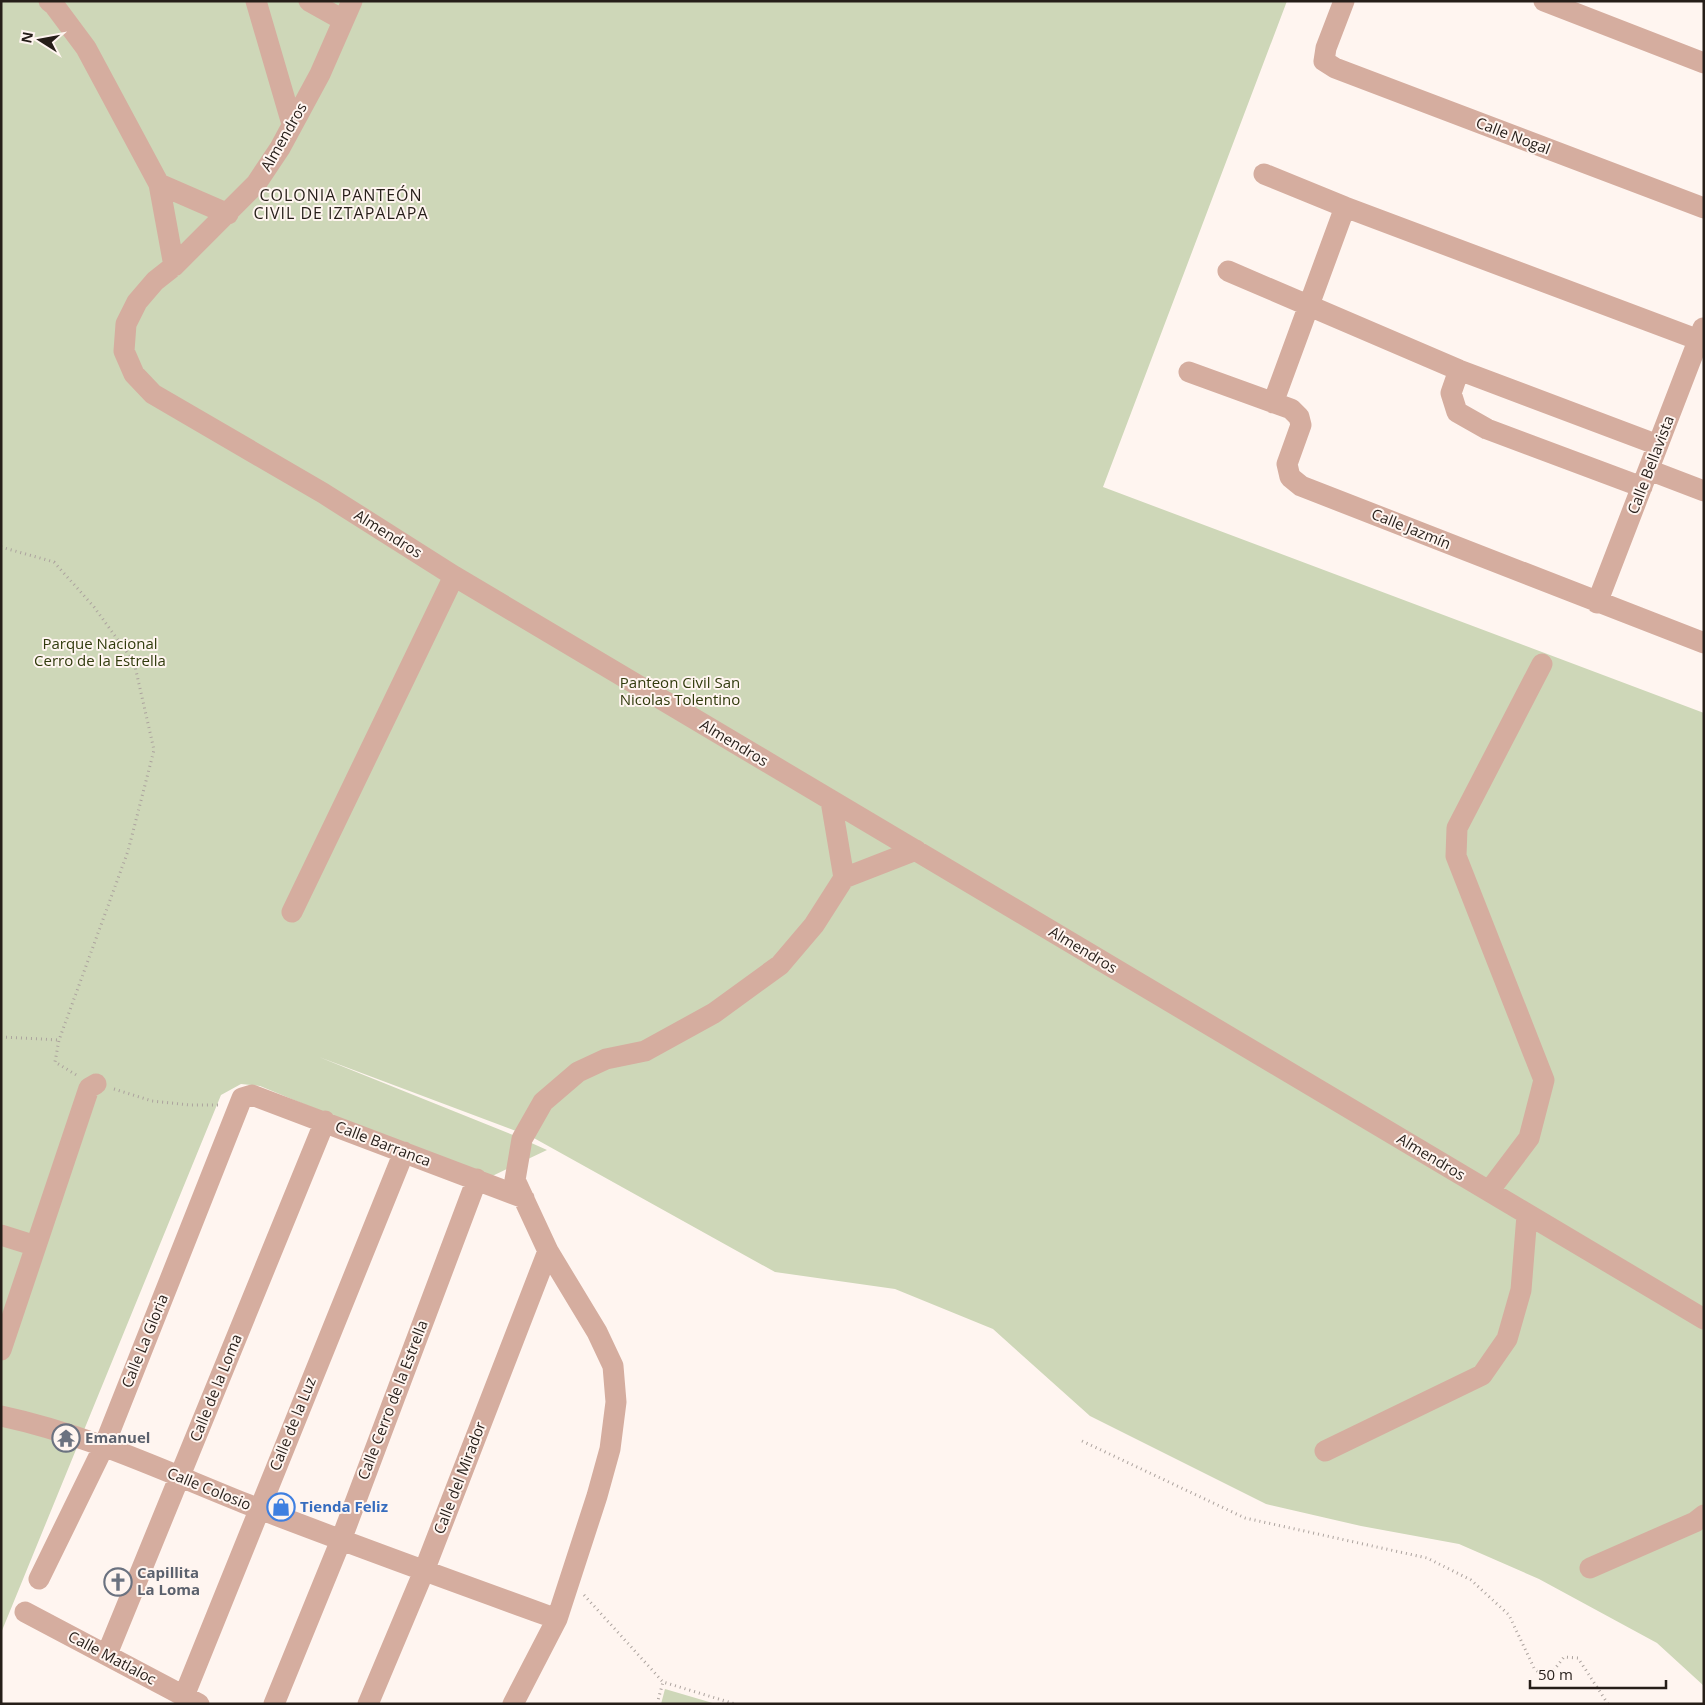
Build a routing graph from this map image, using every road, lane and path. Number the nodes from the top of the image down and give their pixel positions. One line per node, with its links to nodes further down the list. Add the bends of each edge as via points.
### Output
1 (49, 1): 11 (street, via 86,48)
2 (256, 1): 9 (street)
3 (309, 1): 7 (street)
4 (352, 1): 7 (street, Almendros)
5 (1344, 1): 13 (street, Calle Nogal, via 1324,61 1335,68)
6 (1544, 1): 8 (street)
7 (343, 20): 9 (street, Almendros, via 320,74)
8 (1704, 63)
9 (292, 124): 14 (street, Almendros, via 256,184)
10 (1264, 174): 12 (street)
11 (159, 184): 14 (street); 15 (street)
12 (1345, 207): 17 (street); 18 (street)
13 (1704, 208)
14 (228, 214): 15 (street, Almendros)
15 (174, 266): 26 (street, Almendros, via 137,302 126,324 124,351 134,374 153,394 323,493)
16 (1228, 271): 17 (street)
17 (1309, 306): 19 (street); 21 (street)
18 (1701, 334): 22 (street, Calle Bellavista)
19 (1459, 370): 22 (street); 23 (street, via 1451,393 1458,412 1487,429)
20 (1189, 372): 21 (street, Calle Jazmín)
21 (1273, 403): 27 (street, Calle Jazmín, via 1291,409 1299,416 1300,425 1287,464 1290,477 1301,486)
22 (1658, 445): 23 (street, Calle Bellavista)
23 (1645, 478): 24 (street); 27 (street, Calle Bellavista)
24 (1704, 491)
25 (1, 547): 35 (path, via 54,562 94,607 134,662 154,750 128,851)
26 (454, 576): 30 (street, Almendros); 33 (street)
27 (1597, 603): 28 (street, Calle Jazmín)
28 (1704, 643)
29 (1542, 664): 41 (street, via 1457,828 1456,856 1544,1080 1529,1138)
30 (831, 802): 31 (street, Almendros); 32 (street)
31 (916, 850): 32 (street); 41 (street, Almendros)
32 (844, 878): 42 (street, via 814,925 780,965 714,1013 645,1051 606,1059 578,1072 544,1102 522,1138 515,1180)
33 (292, 912)
34 (1, 1037): 35 (path)
35 (59, 1040): 36 (path, via 55,1062)
36 (96, 1084): 37 (path, via 152,1101 190,1105 229,1105); 45 (street, via 89,1088)
37 (241, 1099): 38 (street, Calle Barranca, via 252,1095); 51 (street, Calle La Gloria)
38 (324, 1121): 39 (street, Calle Barranca); 53 (street, Calle de la Loma)
39 (404, 1152): 40 (street, Calle Barranca); 54 (street, Calle de la Luz)
40 (477, 1180): 42 (street, Calle Barranca); 56 (street, Calle Cerro de la Estrella)
41 (1489, 1191): 43 (street, Almendros)
42 (524, 1198): 46 (street)
43 (1527, 1215): 47 (street, Almendros); 52 (street, via 1521,1290 1507,1339 1482,1375)
44 (1, 1235): 45 (street)
45 (36, 1246): 48 (street)
46 (548, 1251): 58 (street, Calle del Mirador); 60 (street, via 614,1366 616,1402 610,1449)
47 (1704, 1319)
48 (1, 1350)
49 (1, 1416): 51 (street, Calle Colosio)
50 (1082, 1441): 71 (path, via 1245,1518 1427,1558 1471,1580 1509,1615 1534,1668 1543,1676 1554,1670 1564,1658 1578,1658)
51 (104, 1446): 53 (street, Calle Colosio); 59 (street, Calle La Gloria)
52 (1325, 1451)
53 (180, 1478): 54 (street, Calle Colosio); 63 (street, Calle de la Loma)
54 (259, 1509): 56 (street, Calle Colosio); 65 (street, Calle de la Luz)
55 (1704, 1515): 57 (street, via 1695,1522)
56 (341, 1540): 58 (street, Calle Colosio); 66 (street, Calle Cerro de la Estrella)
57 (1590, 1568)
58 (424, 1571): 62 (street, Calle Colosio); 67 (street, Calle del Mirador)
59 (39, 1579)
60 (570, 1580): 62 (street); 64 (path)
61 (25, 1612): 63 (street, Calle Matlaloc)
62 (557, 1619): 68 (street)
63 (107, 1654): 65 (street, Calle Matlaloc)
64 (663, 1682): 69 (path); 70 (path)
65 (192, 1700)
66 (274, 1704)
67 (368, 1704)
68 (513, 1704)
69 (657, 1704)
70 (735, 1704)
71 (1608, 1704)

